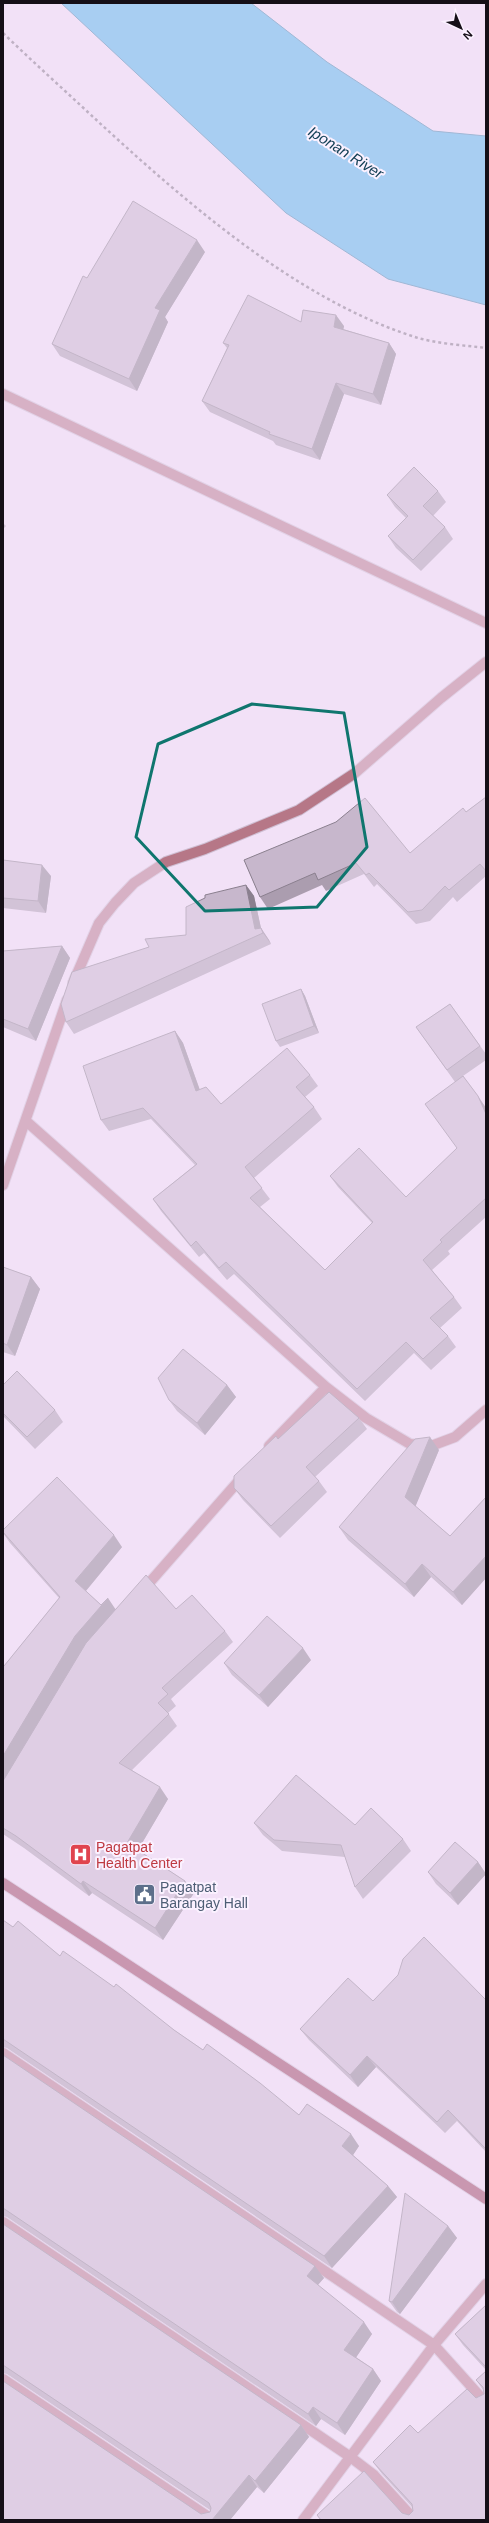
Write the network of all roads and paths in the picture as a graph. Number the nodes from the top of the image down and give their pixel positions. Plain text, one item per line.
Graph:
1 (3, 33) edge
2 (486, 348) edge
3 (3, 394) edge
4 (486, 623) edge
5 (486, 662) edge
6 (26, 1121) junction
7 (3, 1185) edge
8 (326, 1387) junction
9 (486, 1410) edge
10 (259, 1456) edge
11 (249, 1468) edge
12 (134, 1600) edge
13 (3, 1883) edge
14 (3, 2053) edge
15 (486, 2199) edge
16 (3, 2222) edge
17 (486, 2284) edge
18 (434, 2345) junction
19 (3, 2379) edge
20 (486, 2403) edge
21 (350, 2456) junction
22 (213, 2520) edge
23 (303, 2520) edge
24 (415, 2520) edge

1 - 2 path
3 - 4 street
5 - 6 street
6 - 7 street
6 - 8 street
8 - 9 street
8 - 10 street
11 - 12 street
13 - 15 street
14 - 18 street
16 - 21 street
17 - 18 street
18 - 20 street
18 - 21 street
19 - 22 street
21 - 23 street
21 - 24 street

